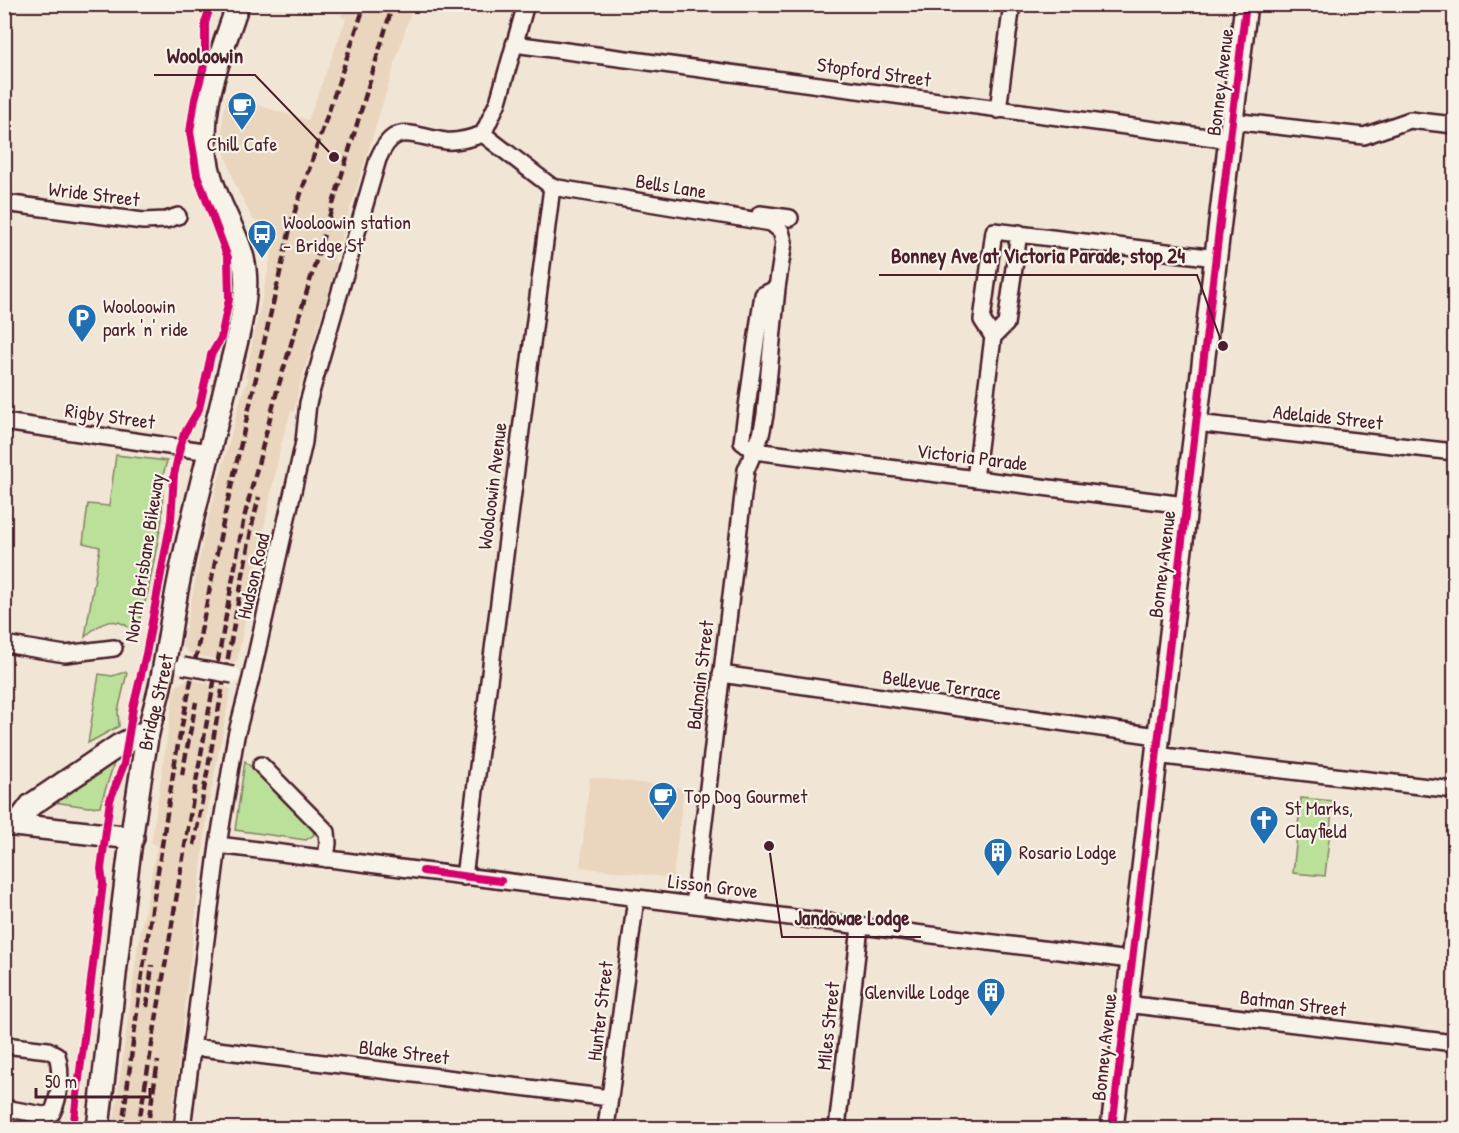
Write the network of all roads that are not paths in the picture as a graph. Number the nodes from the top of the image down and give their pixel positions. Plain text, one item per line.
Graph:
1 (526, 4) edge
2 (1012, 4) edge
3 (1246, 4) edge
4 (236, 5) edge
5 (514, 44) junction
6 (998, 110) junction
7 (1455, 125) edge
8 (1231, 130) junction
9 (483, 134) junction
10 (552, 187) junction
11 (4, 203) edge
12 (178, 216) dead end
13 (785, 225) joint
14 (1019, 233) junction
15 (1216, 258) junction
16 (993, 337) junction
17 (4, 422) edge
18 (1196, 423) junction
19 (754, 451) junction
20 (210, 452) junction
21 (1455, 452) edge
22 (975, 478) junction
23 (1185, 505) junction
24 (4, 644) edge
25 (114, 648) dead end
26 (174, 664) junction
27 (721, 674) junction
28 (251, 678) junction
29 (148, 731) junction
30 (1156, 746) junction
31 (261, 765) dead end
32 (1455, 790) edge
33 (10, 825) edge
34 (133, 838) junction
35 (218, 845) junction
36 (326, 859) junction
37 (464, 877) junction
38 (636, 898) junction
39 (694, 905) junction
40 (860, 927) junction
41 (1130, 960) junction
42 (1126, 1004) junction
43 (1455, 1043) edge
44 (4, 1045) edge
45 (193, 1047) junction
46 (610, 1098) junction
47 (4, 1108) edge
48 (98, 1128) edge
49 (182, 1128) edge
50 (606, 1128) edge
51 (837, 1128) edge
52 (1112, 1128) edge

1 - 5 street
2 - 6 street
3 - 8 street, Bonney Avenue
4 - 20 street, Bridge Street
5 - 6 street, Stopford Street
5 - 9 street
6 - 8 street, Stopford Street
7 - 8 street, Stopford Street
8 - 15 street, Bonney Avenue
9 - 10 street
9 - 28 street, Hudson Road
10 - 13 street, Bells Lane
10 - 37 street, Wooloowin Avenue
11 - 12 street, Wride Street
13 - 19 street, Balmain Street
14 - 15 street
14 - 16 street
14 - 16 street
15 - 18 street, Bonney Avenue
16 - 22 street
17 - 20 street, Rigby Street
18 - 21 street, Adelaide Street
18 - 23 street, Bonney Avenue
19 - 22 street, Victoria Parade
19 - 27 street, Balmain Street
20 - 26 street, Bridge Street
22 - 23 street, Victoria Parade
23 - 30 street, Bonney Avenue
24 - 25 street
26 - 28 street, bridge
26 - 29 street, Bridge Street
27 - 30 street, Bellevue Terrace
27 - 39 street, Balmain Street
28 - 35 street, Hudson Road
29 - 33 street
29 - 34 street, Bridge Street
30 - 32 street, Bellevue Terrace
30 - 41 street, Bonney Avenue
31 - 36 street
33 - 34 street
34 - 48 street, Bridge Street
35 - 36 street, Lisson Grove
35 - 45 street, Hudson Road
36 - 37 street, Lisson Grove
37 - 38 street, Lisson Grove
38 - 39 street, Lisson Grove
38 - 46 street, Hunter Street
39 - 40 street, Lisson Grove
40 - 41 street, Lisson Grove
40 - 51 street, Miles Street
41 - 42 street, Bonney Avenue
42 - 43 street, Batman Street
42 - 52 street, Bonney Avenue
44 - 47 street
45 - 46 street, Blake Street
45 - 49 street, Hudson Road
46 - 50 street, Hunter Street

